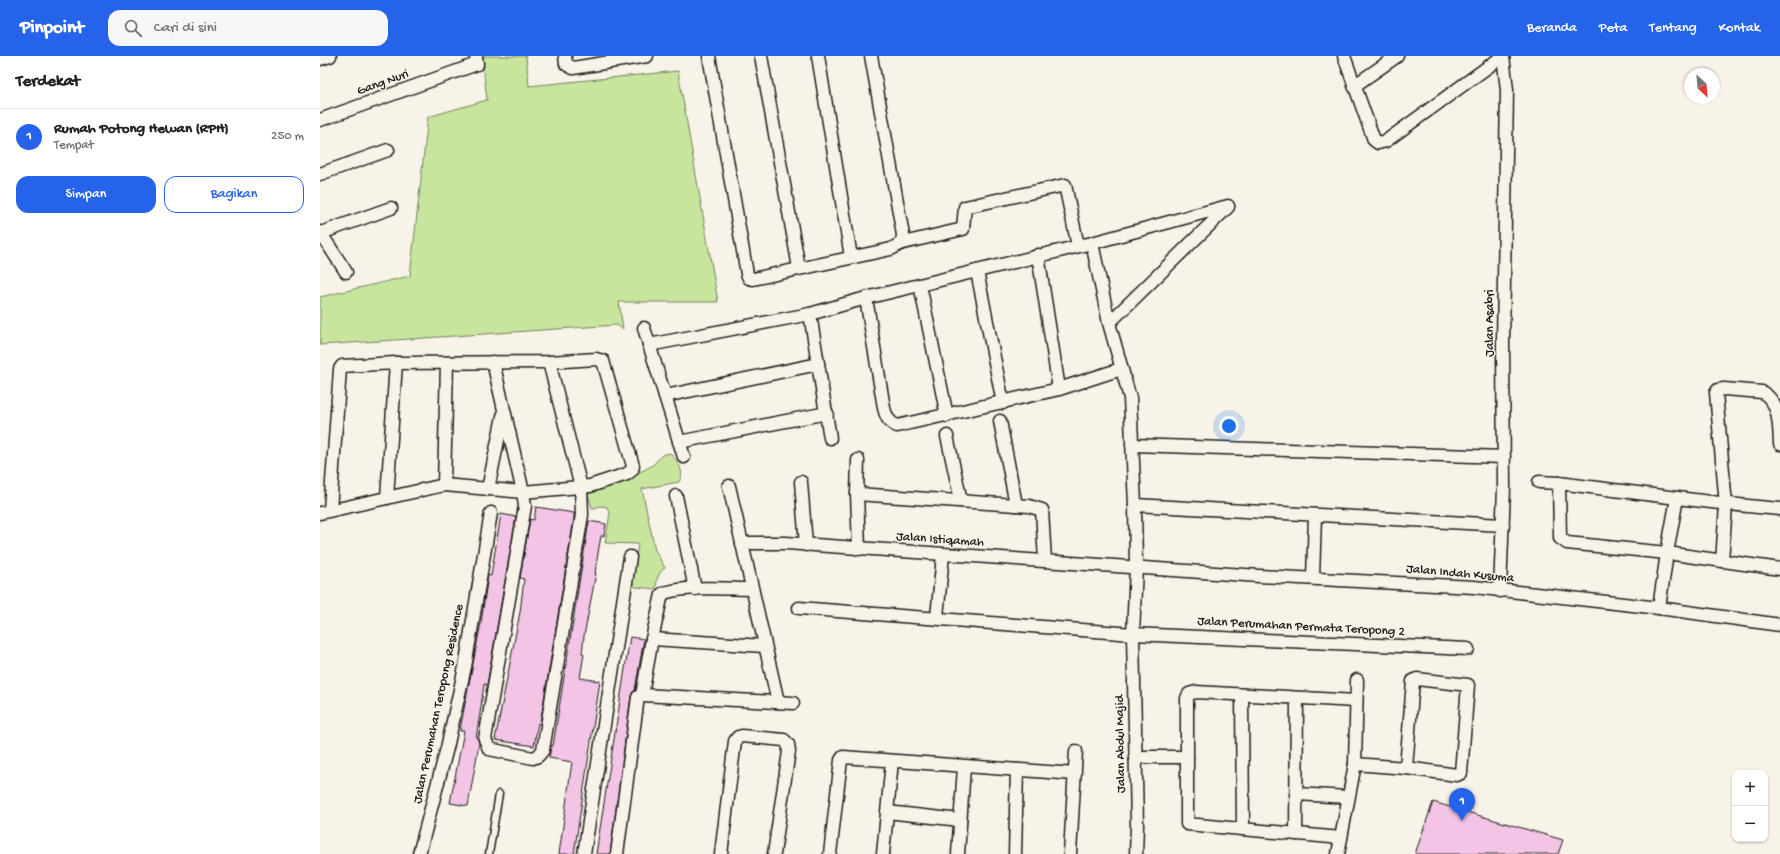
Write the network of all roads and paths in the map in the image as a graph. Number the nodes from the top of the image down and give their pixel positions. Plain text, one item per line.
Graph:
1 (330, 56) edge
2 (565, 56) edge
3 (647, 56) edge
4 (709, 56) edge
5 (761, 56) edge
6 (818, 56) edge
7 (871, 56) edge
8 (1344, 56) edge
9 (1397, 56) edge
10 (1503, 56) edge
11 (620, 58) edge
12 (320, 59) edge
13 (477, 60) edge
14 (1354, 86) junction
15 (320, 120) edge
16 (388, 150) dead end
17 (320, 174) edge
18 (391, 208) dead end
19 (320, 232) edge
20 (1092, 243) junction
21 (899, 244) junction
22 (1078, 246) junction
23 (852, 256) junction
24 (1038, 256) junction
25 (800, 268) junction
26 (978, 271) junction
27 (346, 272) dead end
28 (920, 285) junction
29 (866, 298) junction
30 (810, 314) junction
31 (1109, 323) junction
32 (644, 328) dead end
33 (649, 345) junction
34 (493, 362) junction
35 (549, 362) junction
36 (396, 363) junction
37 (447, 363) junction
38 (818, 364) junction
39 (1121, 369) junction
40 (1059, 390) junction
41 (665, 396) junction
42 (1003, 402) junction
43 (504, 413) junction
44 (827, 413) junction
45 (947, 416) junction
46 (1000, 422) dead end
47 (947, 436) dead end
48 (830, 438) dead end
49 (679, 442) junction
50 (1132, 444) junction
51 (1780, 444) edge
52 (684, 457) dead end
53 (1504, 457) junction
54 (858, 460) dead end
55 (801, 482) dead end
56 (1539, 482) dead end
57 (1559, 483) junction
58 (444, 485) junction
59 (729, 486) dead end
60 (581, 487) junction
61 (488, 489) junction
62 (524, 492) junction
63 (857, 494) junction
64 (676, 496) dead end
65 (387, 498) junction
66 (1677, 498) junction
67 (960, 501) junction
68 (1016, 505) junction
69 (1135, 505) junction
70 (1726, 505) junction
71 (1780, 509) edge
72 (325, 511) edge
73 (491, 513) dead end
74 (1315, 515) junction
75 (1503, 526) junction
76 (742, 543) junction
77 (806, 545) junction
78 (859, 549) junction
79 (1667, 553) junction
80 (943, 554) junction
81 (630, 557) dead end
82 (1045, 561) junction
83 (1722, 561) junction
84 (1136, 567) junction
85 (1780, 569) edge
86 (1313, 578) junction
87 (695, 589) junction
88 (752, 589) junction
89 (1500, 591) junction
90 (799, 608) dead end
91 (1659, 608) junction
92 (937, 617) junction
93 (1780, 625) edge
94 (1133, 634) junction
95 (652, 640) junction
96 (764, 646) junction
97 (1468, 649) dead end
98 (1357, 680) dead end
99 (642, 695) junction
100 (1242, 695) junction
101 (1297, 698) junction
102 (1356, 701) junction
103 (778, 702) junction
104 (793, 703) dead end
105 (1076, 751) dead end
106 (1135, 757) junction
107 (1187, 757) junction
108 (892, 761) junction
109 (1355, 764) junction
110 (964, 767) junction
111 (1406, 768) junction
112 (1017, 770) junction
113 (1075, 774) junction
114 (499, 794) dead end
115 (1296, 794) junction
116 (1348, 797) junction
117 (887, 812) junction
118 (960, 820) junction
119 (1243, 829) junction
120 (1296, 834) junction
121 (1341, 838) junction
122 (419, 854) edge
123 (489, 854) edge
124 (584, 854) edge
125 (617, 854) edge
126 (721, 854) edge
127 (774, 854) edge
128 (830, 854) edge
129 (883, 854) edge
130 (958, 854) edge
131 (1015, 854) edge
132 (1070, 854) edge
133 (1136, 854) edge
134 (1338, 854) edge

1 - 12 street
2 - 11 street
3 - 11 street
4 - 25 street
5 - 25 street
6 - 23 street
7 - 21 street
8 - 14 street
9 - 14 street
10 - 14 street
10 - 53 street, Jalan Asabri
13 - 15 street, Gang Nuri
16 - 17 street
18 - 19 street
19 - 27 street
20 - 22 street
20 - 31 street, Jalan Abdul Majid
20 - 31 street
21 - 22 street
21 - 23 street
22 - 24 street
23 - 25 street
24 - 26 street
24 - 40 street
26 - 28 street
26 - 42 street
28 - 29 street
28 - 45 street
29 - 30 street
29 - 45 street
30 - 33 street
30 - 38 street
31 - 39 street, Jalan Abdul Majid
32 - 33 street
33 - 41 street
34 - 35 street
34 - 37 street
34 - 43 street
35 - 60 street
35 - 60 street
36 - 37 street
36 - 65 street
36 - 72 street
37 - 58 street
38 - 41 street
38 - 44 street
39 - 40 street
39 - 50 street, Jalan Abdul Majid
40 - 42 street
41 - 49 street
42 - 45 street
43 - 61 street
43 - 62 street
44 - 48 street
44 - 49 street
46 - 68 street
47 - 67 street
49 - 52 street
50 - 53 street
50 - 69 street, Jalan Abdul Majid
51 - 70 street
53 - 75 street, Jalan Asabri
54 - 63 street
55 - 77 street
56 - 57 street
57 - 66 street
57 - 79 street
58 - 61 street
58 - 65 street
59 - 76 street
60 - 62 street
60 - 62 street
61 - 62 street
63 - 67 street
63 - 78 street
64 - 87 street
65 - 72 street
66 - 70 street
66 - 79 street
67 - 68 street
68 - 82 street
69 - 74 street
69 - 84 street, Jalan Abdul Majid
70 - 71 street
70 - 83 street
73 - 122 street, Jalan Perumahan Teropong Residence
74 - 75 street
74 - 86 street
75 - 89 street, Jalan Asabri
76 - 77 street, Jalan Istiqamah
76 - 88 street
77 - 78 street, Jalan Istiqamah
78 - 80 street, Jalan Istiqamah
79 - 83 street
79 - 91 street
80 - 82 street, Jalan Istiqamah
80 - 92 street
81 - 124 street
82 - 84 street, Jalan Istiqamah
83 - 85 street
84 - 86 street, Jalan Indah Kusuma
84 - 94 street, Jalan Abdul Majid
86 - 89 street, Jalan Indah Kusuma
87 - 88 street
87 - 95 street
88 - 96 street
89 - 91 street, Jalan Indah Kusuma
90 - 92 street, Jalan Perumahan Permata Teropong 2
91 - 93 street, Jalan Indah Kusuma
92 - 94 street, Jalan Perumahan Permata Teropong 2
94 - 97 street, Jalan Perumahan Permata Teropong 2
94 - 106 street, Jalan Abdul Majid
95 - 96 street
95 - 99 street
96 - 103 street
98 - 102 street
99 - 103 street
99 - 125 street
100 - 101 street
100 - 107 street
100 - 119 street
101 - 102 street
101 - 115 street
102 - 109 street
103 - 104 street
105 - 113 street
106 - 107 street
106 - 133 street, Jalan Abdul Majid
107 - 119 street
108 - 110 street
108 - 117 street
108 - 128 street
109 - 111 street
109 - 116 street
110 - 112 street
110 - 118 street
111 - 111 street
112 - 113 street
112 - 131 street
113 - 132 street
114 - 123 lane
115 - 116 street
115 - 120 street
116 - 121 street
117 - 118 street
117 - 129 street
118 - 130 street
119 - 120 street
120 - 121 street
121 - 134 street
126 - 127 street

